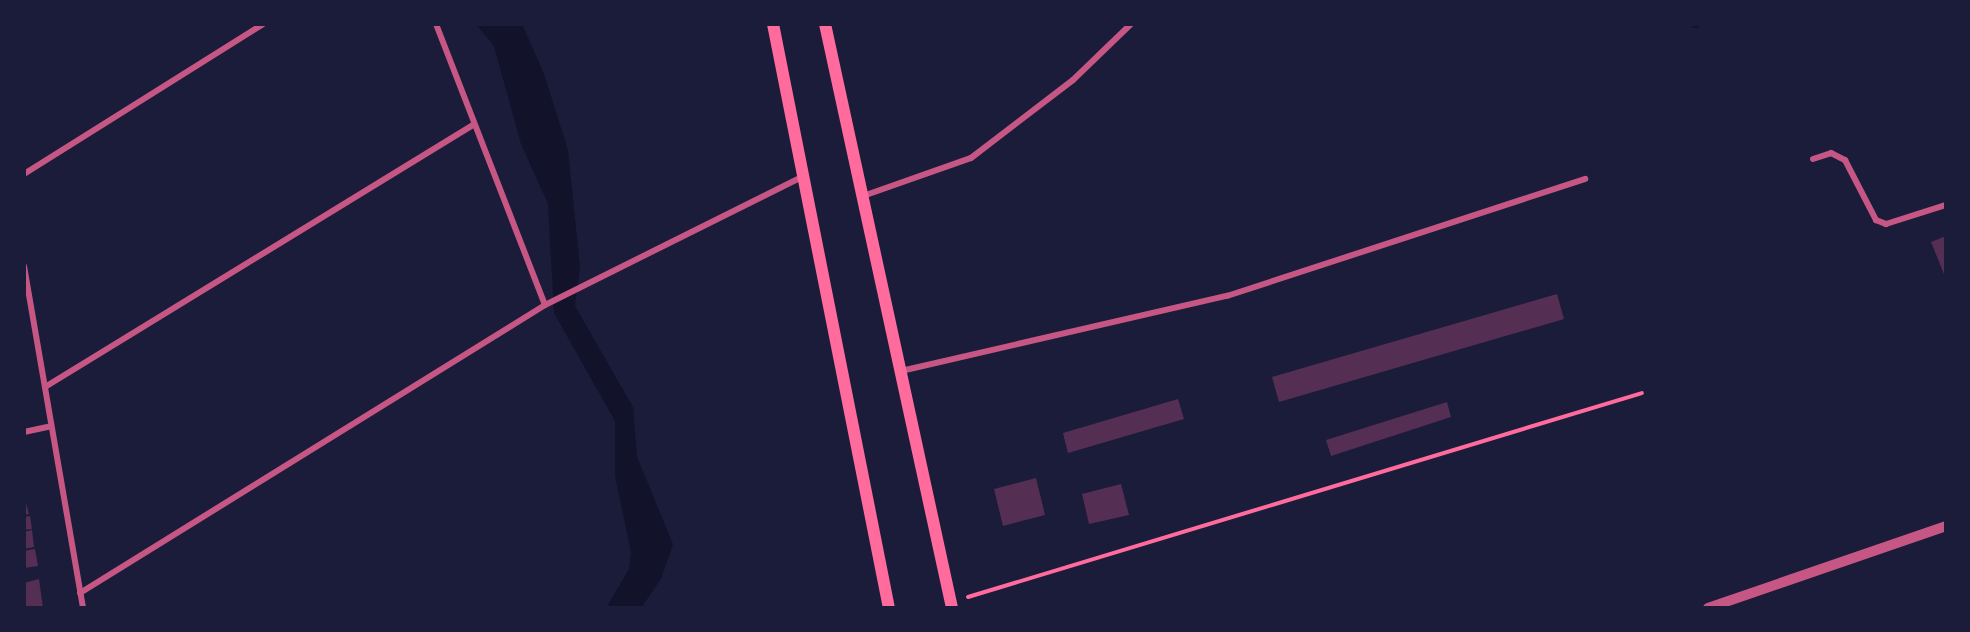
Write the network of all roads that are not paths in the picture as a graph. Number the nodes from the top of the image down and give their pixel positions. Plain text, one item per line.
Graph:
1 (263, 24) edge
2 (436, 24) edge
3 (773, 24) edge
4 (825, 24) edge
5 (1131, 24) edge
6 (473, 125) junction
7 (1813, 159) dead end
8 (24, 174) edge
9 (802, 177) junction
10 (1585, 179) dead end
11 (863, 196) junction
12 (1946, 205) edge
13 (24, 266) edge
14 (546, 304) junction
15 (901, 371) junction
16 (45, 387) junction
17 (48, 427) junction
18 (24, 432) edge
19 (1946, 526) edge
20 (80, 593) junction
21 (951, 605) edge
22 (83, 608) edge
23 (889, 608) edge
24 (1708, 608) edge

1 - 8 street
2 - 6 street
3 - 9 main road
4 - 11 main road
5 - 11 street
6 - 14 street
6 - 16 street
7 - 12 street
9 - 14 street
9 - 23 main road
10 - 15 street
11 - 15 main road
13 - 16 street
14 - 20 street
15 - 21 main road
16 - 17 street
17 - 18 street
17 - 20 street
19 - 24 street
20 - 22 street

